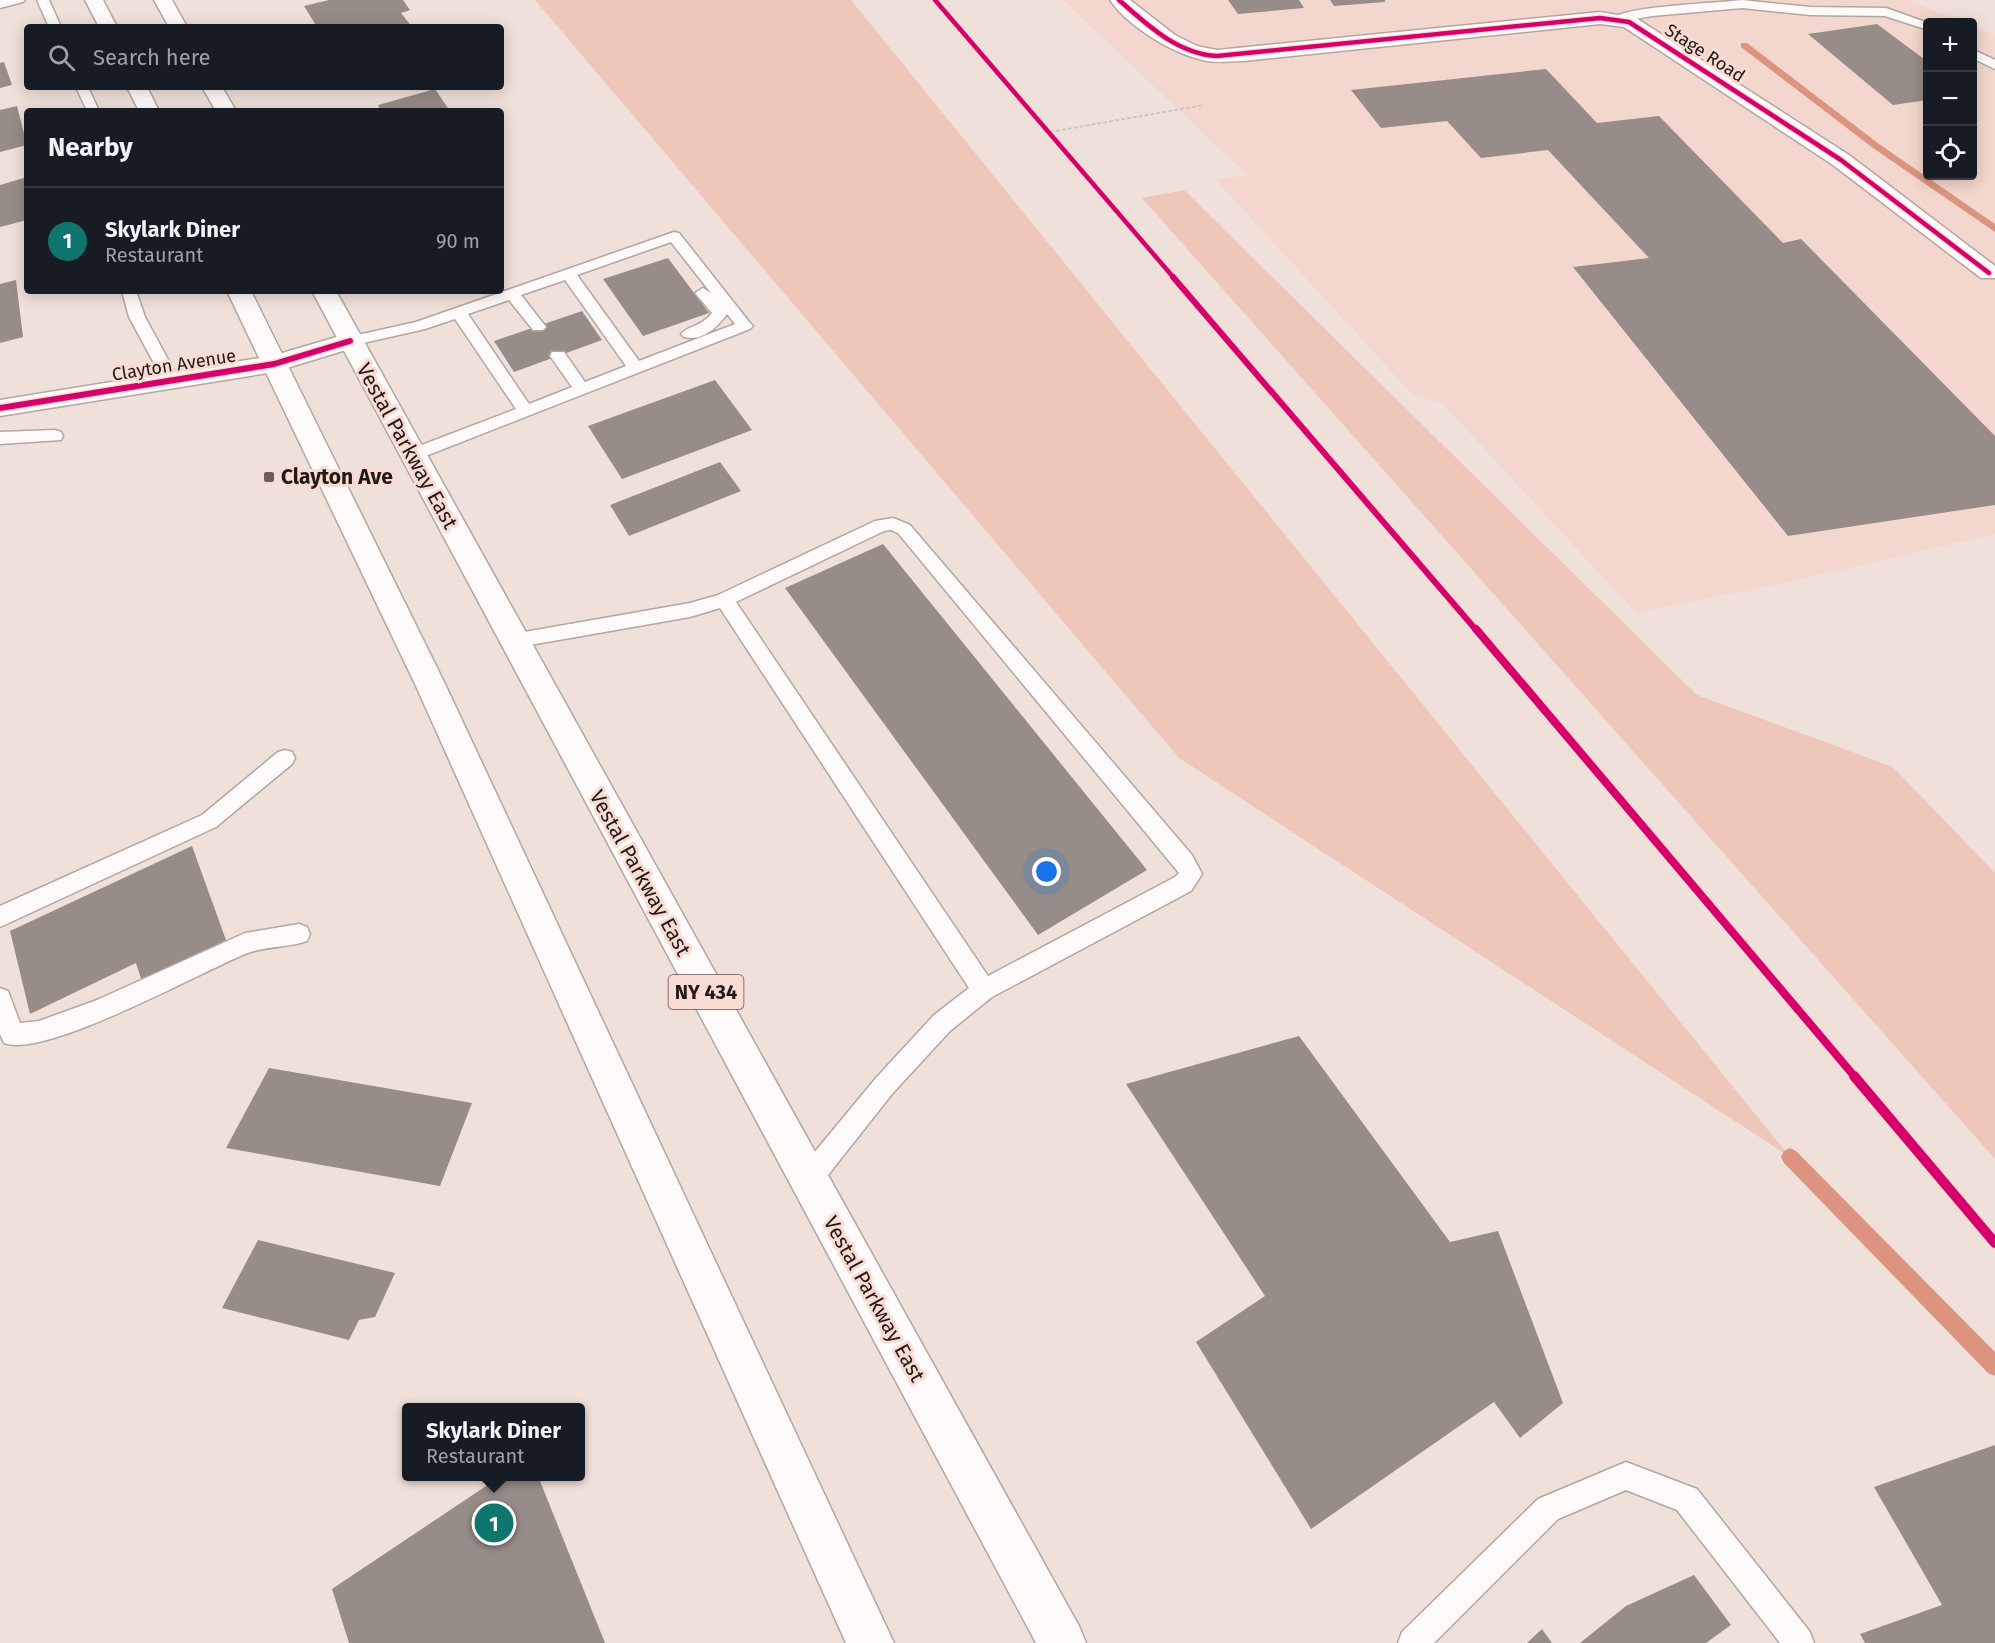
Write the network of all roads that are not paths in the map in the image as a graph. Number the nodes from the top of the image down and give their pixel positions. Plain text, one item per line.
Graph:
1 (18, 0) edge
2 (43, 0) edge
3 (94, 0) edge
4 (163, 0) edge
5 (1119, 0) edge
6 (0, 4) edge
7 (1618, 18) junction
8 (54, 24) edge
9 (106, 24) edge
10 (176, 24) edge
11 (1923, 25) edge
12 (1977, 55) edge
13 (1995, 65) edge
14 (83, 90) edge
15 (138, 90) edge
16 (214, 90) edge
17 (92, 108) edge
18 (148, 108) edge
19 (224, 108) edge
20 (631, 250) junction
21 (568, 273) junction
22 (1989, 273) dead end
23 (512, 292) junction
24 (130, 294) edge
25 (240, 294) edge
26 (326, 294) edge
27 (459, 313) junction
28 (538, 327) dead end
29 (350, 341) junction
30 (558, 356) dead end
31 (631, 362) junction
32 (274, 364) junction
33 (171, 380) junction
34 (582, 388) junction
35 (0, 408) edge
36 (525, 410) junction
37 (55, 436) dead end
38 (0, 438) edge
39 (412, 455) junction
40 (724, 600) junction
41 (513, 641) junction
42 (285, 758) dead end
43 (0, 917) edge
44 (299, 934) dead end
45 (984, 990) junction
46 (0, 999) edge
47 (808, 1180) junction
48 (870, 1643) edge
49 (1062, 1643) edge
50 (1413, 1643) edge
51 (1799, 1643) edge

1 - 6 lane
2 - 8 lane
3 - 9 main road
4 - 10 main road
5 - 7 main road
7 - 11 lane
7 - 22 main road, Stage Road
12 - 13 lane
14 - 17 lane
15 - 18 main road
16 - 19 main road
20 - 21 lane
20 - 31 lane
20 - 31 lane
21 - 23 lane
21 - 31 lane
23 - 27 lane
23 - 28 lane
24 - 33 lane
25 - 32 main road
26 - 29 main road, Vestal Parkway East / NY 434
27 - 29 lane
27 - 36 lane
29 - 32 main road, Clayton Avenue
29 - 39 main road, Vestal Parkway East / NY 434
30 - 34 lane
31 - 34 lane
32 - 33 main road, Clayton Avenue
32 - 48 main road
33 - 35 main road, Clayton Avenue
34 - 36 lane
36 - 39 lane
37 - 38 lane
39 - 41 main road, Vestal Parkway East / NY 434
40 - 41 lane
40 - 45 lane
40 - 45 lane
41 - 47 main road, Vestal Parkway East / NY 434
42 - 43 lane
44 - 46 lane
45 - 47 lane
47 - 49 main road, Vestal Parkway East / NY 434
50 - 51 lane

